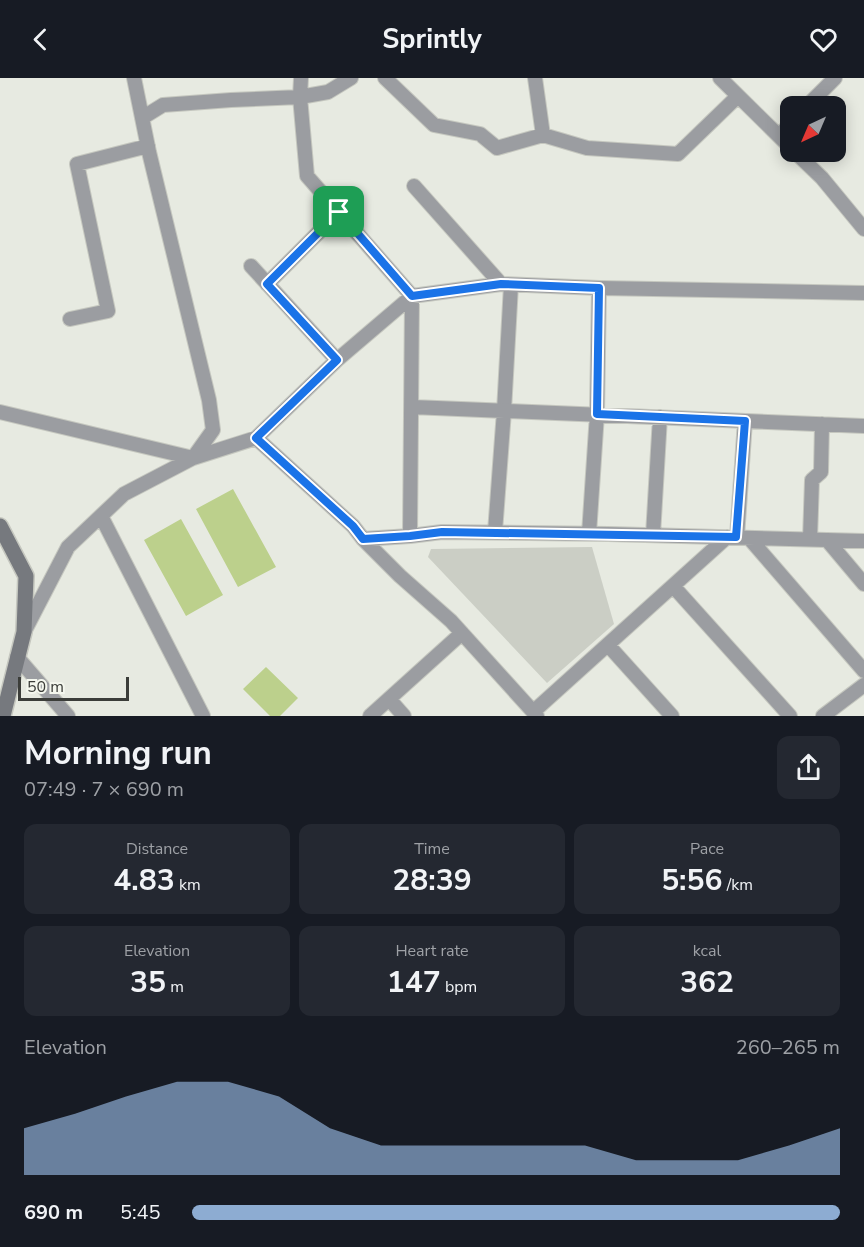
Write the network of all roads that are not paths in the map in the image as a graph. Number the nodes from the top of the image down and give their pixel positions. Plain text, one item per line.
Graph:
1 (134, 78) edge
2 (301, 78) edge
3 (351, 78) edge
4 (385, 78) edge
5 (535, 78) edge
6 (720, 78) edge
7 (835, 78) edge
8 (738, 96) junction
9 (817, 96) edge
10 (300, 98) junction
11 (142, 118) junction
12 (543, 135) junction
13 (779, 136) edge
14 (148, 146) junction
15 (805, 162) edge
16 (414, 186) dead end
17 (339, 212) junction
18 (864, 229) edge
19 (251, 267) dead end
20 (267, 284) junction
21 (506, 284) junction
22 (599, 288) junction
23 (864, 293) edge
24 (412, 296) junction
25 (70, 319) dead end
26 (337, 360) junction
27 (412, 407) junction
28 (504, 411) junction
29 (0, 412) edge
30 (597, 414) junction
31 (660, 417) junction
32 (745, 421) junction
33 (822, 424) junction
34 (864, 426) edge
35 (256, 438) junction
36 (194, 458) junction
37 (101, 516) junction
38 (0, 526) edge
39 (495, 532) junction
40 (589, 534) junction
41 (653, 535) junction
42 (410, 536) junction
43 (737, 538) junction
44 (363, 539) junction
45 (810, 540) junction
46 (827, 540) junction
47 (864, 541) edge
48 (864, 584) edge
49 (673, 586) junction
50 (24, 632) junction
51 (462, 633) junction
52 (608, 645) junction
53 (17, 657) junction
54 (864, 671) edge
55 (864, 685) edge
56 (389, 699) junction
57 (535, 714) edge
58 (3, 716) edge
59 (68, 716) edge
60 (203, 716) edge
61 (370, 716) edge
62 (404, 716) edge
63 (672, 716) edge
64 (790, 716) edge
65 (823, 716) edge

1 - 11 street
2 - 10 street
3 - 10 street
4 - 12 street
5 - 12 street
6 - 8 street
7 - 9 street
8 - 12 street
8 - 13 street
10 - 11 street
10 - 17 street
11 - 14 street
14 - 25 street
14 - 36 street
15 - 18 street
16 - 21 street
17 - 20 street
17 - 24 street
19 - 20 street
20 - 26 street
21 - 22 street
21 - 24 street
21 - 28 street
22 - 23 street
22 - 30 street
24 - 26 street
24 - 27 street
26 - 35 street
27 - 28 street
27 - 42 street
28 - 30 street
28 - 39 street
29 - 36 street
30 - 31 street
30 - 40 street
31 - 32 street
31 - 41 street
32 - 33 street
32 - 43 street
33 - 34 street
33 - 45 street
35 - 36 street
35 - 44 street
36 - 37 street
37 - 50 street
37 - 60 street
38 - 50 main road
39 - 40 street
39 - 42 street
40 - 41 street
41 - 43 street
42 - 44 street
43 - 45 street
43 - 49 street
43 - 54 street
44 - 51 street
45 - 46 street
46 - 47 street
46 - 48 street
49 - 52 street
49 - 64 street
50 - 53 main road
51 - 56 street
51 - 57 street
52 - 57 street
52 - 63 street
53 - 58 main road
53 - 59 street
55 - 65 street
56 - 61 street
56 - 62 street

